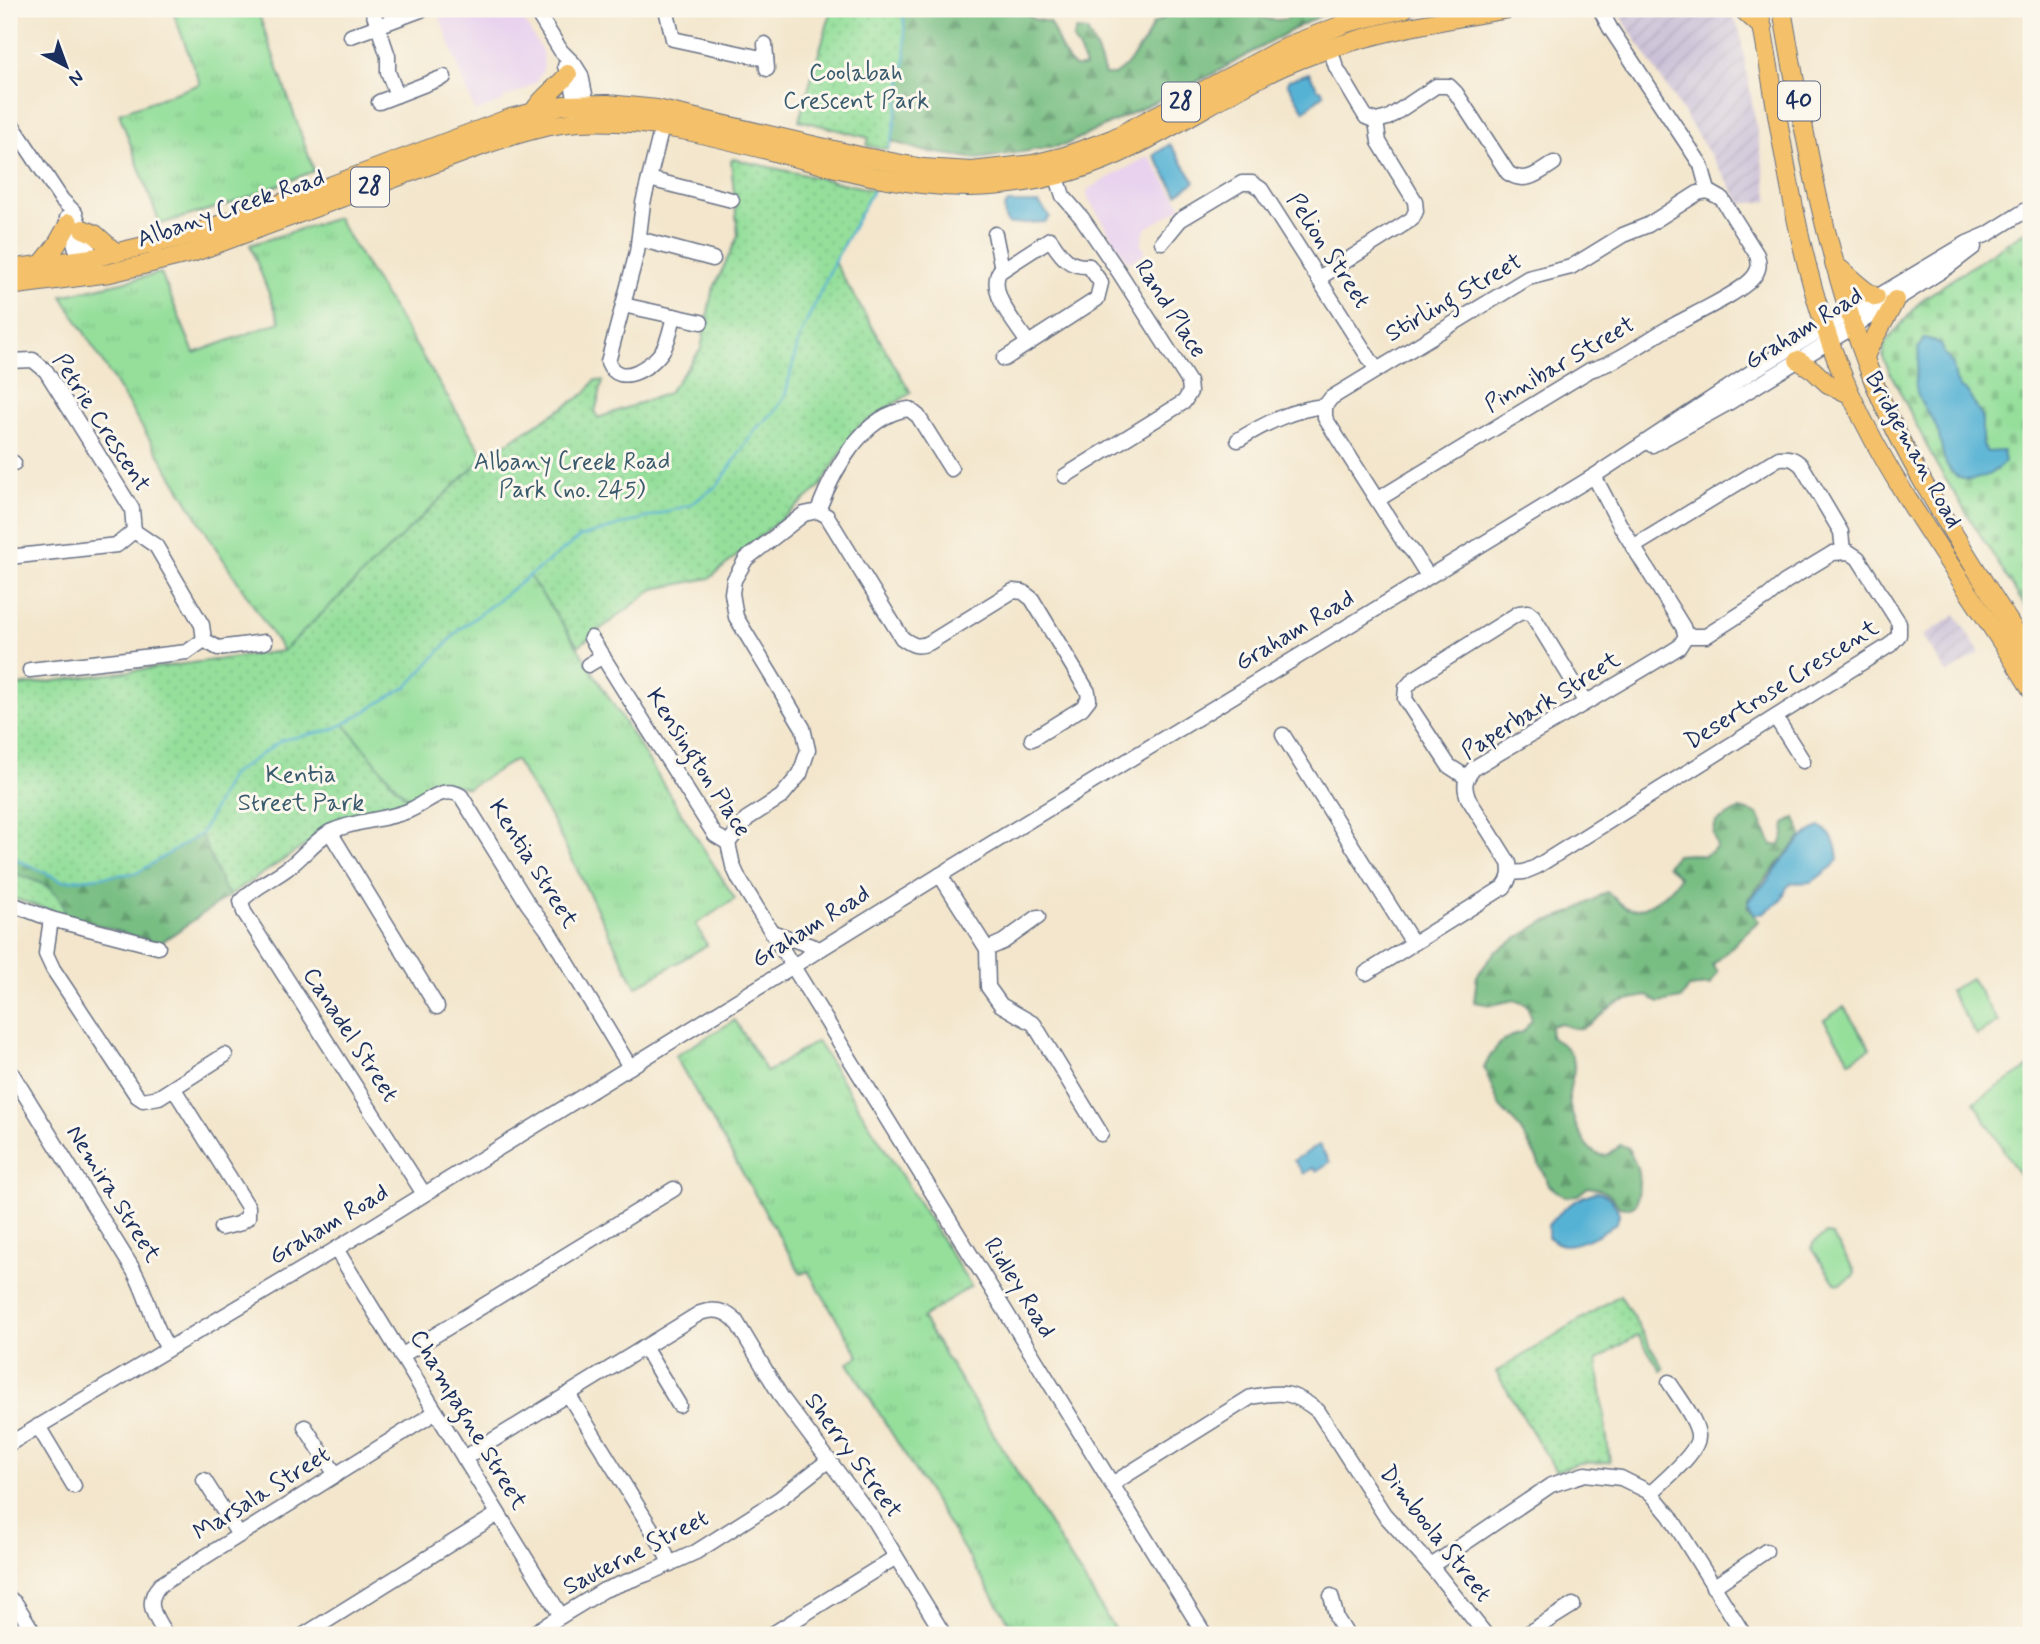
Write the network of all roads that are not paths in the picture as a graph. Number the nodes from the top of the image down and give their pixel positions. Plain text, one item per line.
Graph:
1 (372, 9) edge
2 (535, 9) edge
3 (666, 9) edge
4 (1404, 9) edge
5 (1509, 9) edge
6 (1600, 9) edge
7 (1742, 9) edge
8 (1759, 9) edge
9 (1782, 9) edge
10 (421, 10) edge
11 (1363, 13) edge
12 (377, 26) junction
13 (1763, 28) junction
14 (351, 36) dead end
15 (765, 44) dead end
16 (1330, 48) junction
17 (561, 51) junction
18 (568, 74) junction
19 (444, 77) dead end
20 (397, 95) junction
21 (379, 102) dead end
22 (534, 111) junction
23 (583, 113) junction
24 (9, 120) edge
25 (1376, 121) junction
26 (662, 127) junction
27 (1554, 163) dead end
28 (1054, 168) junction
29 (649, 179) junction
30 (1708, 191) junction
31 (732, 200) dead end
32 (2031, 207) edge
33 (76, 226) junction
34 (995, 234) dead end
35 (1988, 234) junction
36 (639, 239) junction
37 (1162, 242) dead end
38 (1104, 250) junction
39 (116, 253) junction
40 (713, 260) dead end
41 (1834, 264) junction
42 (41, 265) junction
43 (1089, 266) junction
44 (88, 267) junction
45 (9, 269) edge
46 (1003, 269) junction
47 (1319, 278) junction
48 (9, 286) edge
49 (1876, 297) junction
50 (1895, 300) junction
51 (623, 305) junction
52 (674, 316) junction
53 (1851, 321) junction
54 (701, 322) dead end
55 (1827, 334) junction
56 (1028, 343) junction
57 (1865, 357) junction
58 (1004, 359) dead end
59 (1798, 360) junction
60 (9, 361) edge
61 (1376, 369) junction
62 (1851, 395) junction
63 (1325, 407) junction
64 (1238, 440) dead end
65 (1637, 449) junction
66 (951, 469) dead end
67 (1065, 476) dead end
68 (1594, 476) junction
69 (1377, 500) junction
70 (1938, 507) junction
71 (818, 511) junction
72 (1921, 519) junction
73 (134, 531) junction
74 (1633, 547) junction
75 (1843, 551) junction
76 (9, 557) edge
77 (1428, 576) junction
78 (1686, 636) junction
79 (591, 638) dead end
80 (204, 640) junction
81 (265, 642) dead end
82 (603, 656) junction
83 (2031, 657) edge
84 (588, 665) dead end
85 (30, 670) dead end
86 (2031, 689) edge
87 (1585, 701) junction
88 (1776, 718) junction
89 (1283, 735) dead end
90 (1032, 739) dead end
91 (1803, 761) dead end
92 (1466, 777) junction
93 (330, 832) junction
94 (729, 842) junction
95 (1511, 873) junction
96 (940, 874) junction
97 (241, 901) joint
98 (9, 903) edge
99 (1038, 917) dead end
100 (51, 919) junction
101 (772, 932) junction
102 (1413, 943) junction
103 (158, 947) dead end
104 (987, 948) junction
105 (820, 949) junction
106 (793, 965) junction
107 (1366, 973) dead end
108 (437, 1007) dead end
109 (226, 1055) dead end
110 (630, 1067) junction
111 (9, 1069) edge
112 (174, 1088) junction
113 (1101, 1134) dead end
114 (674, 1189) dead end
115 (424, 1194) junction
116 (221, 1228) dead end
117 (336, 1248) junction
118 (645, 1347) junction
119 (168, 1348) junction
120 (401, 1356) junction
121 (1670, 1382) dead end
122 (568, 1394) junction
123 (679, 1405) dead end
124 (436, 1412) junction
125 (38, 1426) junction
126 (305, 1427) dead end
127 (9, 1444) edge
128 (464, 1458) junction
129 (829, 1460) junction
130 (336, 1475) junction
131 (204, 1480) dead end
132 (1112, 1484) junction
133 (74, 1486) dead end
134 (1651, 1493) junction
135 (498, 1514) junction
136 (239, 1535) junction
137 (1766, 1551) dead end
138 (896, 1557) junction
139 (670, 1564) junction
140 (1431, 1566) junction
141 (1713, 1587) junction
142 (1331, 1596) dead end
143 (9, 1598) edge
144 (1573, 1605) dead end
145 (561, 1616) junction
146 (35, 1635) edge
147 (166, 1635) edge
148 (304, 1635) edge
149 (530, 1635) edge
150 (771, 1635) edge
151 (944, 1635) edge
152 (1205, 1635) edge
153 (1347, 1635) edge
154 (1486, 1635) edge
155 (1525, 1635) edge
156 (1744, 1635) edge

1 - 12 street
2 - 17 street
3 - 15 street
4 - 11 main road, Albany Creek Road / 28
5 - 16 main road, Albany Creek Road / 28
6 - 30 street
7 - 13 main road
8 - 13 main road, Bridgeman Road / 40
9 - 41 main road, Bridgeman Road / 40
10 - 12 street
11 - 28 main road, Albany Creek Road / 28
12 - 14 street
12 - 20 street
13 - 55 main road, Bridgeman Road / 40
16 - 25 street
16 - 28 main road, Albany Creek Road / 28
17 - 18 street
17 - 23 street
18 - 22 main road
18 - 23 street
19 - 20 street
20 - 21 street
22 - 23 main road, Albany Creek Road / 28
22 - 39 main road, Albany Creek Road / 28
23 - 26 main road, Albany Creek Road / 28
23 - 28 main road, Albany Creek Road / 28
23 - 44 main road, Albany Creek Road / 28
24 - 33 street
25 - 27 street
25 - 47 street
26 - 28 main road, Albany Creek Road / 28
26 - 29 street
28 - 38 street, Rand Place
29 - 31 street
29 - 36 street
30 - 61 street, Stirling Street
30 - 69 street, Pinnibar Street
32 - 35 street, Graham Road
33 - 39 main road
33 - 42 main road
33 - 44 street
34 - 46 street
35 - 49 street, Graham Road
35 - 50 street, Graham Road
36 - 40 street
36 - 51 street
37 - 47 street, Pelion Street
38 - 43 street
38 - 67 street, Rand Place
39 - 44 main road, Albany Creek Road / 28
41 - 49 main road
41 - 53 main road, Bridgeman Road / 40
42 - 44 main road, Albany Creek Road / 28
42 - 45 main road, Albany Creek Road / 28
43 - 46 street
43 - 56 street
44 - 48 main road, Albany Creek Road / 28
46 - 56 street
47 - 61 street, Pelion Street
49 - 53 street, Graham Road
50 - 53 street, Graham Road
50 - 57 main road
51 - 52 street
51 - 52 street
52 - 54 street
53 - 55 street, Graham Road
53 - 57 main road, Bridgeman Road / 40
55 - 59 street, Graham Road
55 - 62 main road, Bridgeman Road / 40
55 - 65 street, Graham Road
56 - 58 street
57 - 70 main road, Bridgeman Road / 40
59 - 62 main road
59 - 65 street, Graham Road
60 - 73 street, Petrie Crescent
61 - 63 street, Stirling Street
62 - 72 main road, Bridgeman Road / 40
63 - 64 street
63 - 69 street
65 - 68 street, Graham Road
66 - 71 street
68 - 74 street
68 - 77 street, Graham Road
69 - 77 street
70 - 72 main road
70 - 83 main road, Bridgeman Road / 40
71 - 90 street
71 - 94 street
72 - 86 main road, Bridgeman Road / 40
73 - 76 street, Petrie Crescent
73 - 80 street
74 - 75 street
74 - 78 street
75 - 78 street
75 - 88 street, Desertrose Crescent
77 - 96 street, Graham Road
78 - 87 street, Paperbark Street
79 - 82 street, Kensington Place
80 - 81 street
80 - 85 street
82 - 84 street
82 - 94 street, Kensington Place
87 - 92 street, Paperbark Street
87 - 92 street
88 - 91 street
88 - 95 street, Desertrose Crescent
89 - 102 street
92 - 95 street, Paperbark Street
93 - 97 street, Kentia Street
93 - 108 street
93 - 110 street, Kentia Street
94 - 101 street, Kensington Place
95 - 102 street
96 - 104 street
96 - 105 street, Graham Road
97 - 115 street, Canadel Street
98 - 100 street
99 - 104 street
100 - 103 street
100 - 112 street
101 - 105 street
101 - 106 street, Kensington Place
102 - 107 street
104 - 113 street
105 - 106 street, Graham Road
106 - 110 street, Graham Road
106 - 132 street, Ridley Road
109 - 112 street
110 - 115 street, Graham Road
111 - 119 street, Nemira Street
112 - 116 street
114 - 120 street
115 - 117 street, Graham Road
117 - 119 street, Graham Road
117 - 120 street, Champagne Street
118 - 122 street, Sherry Street
118 - 123 street
118 - 129 street, Sherry Street
119 - 125 street, Graham Road
120 - 124 street, Champagne Street
121 - 134 street
122 - 128 street, Sherry Street
122 - 139 street
124 - 128 street, Champagne Street
124 - 130 street, Marsala Street
125 - 127 street, Graham Road
125 - 133 street
126 - 130 street
128 - 135 street, Champagne Street
129 - 138 street, Sherry Street
129 - 139 street, Sauterne Street
130 - 136 street, Marsala Street
131 - 136 street
132 - 140 street, Dimboola Street
132 - 152 street, Ridley Road
134 - 140 street
134 - 141 street
135 - 145 street, Champagne Street
135 - 148 street
136 - 147 street, Marsala Street
137 - 141 street
138 - 150 street
138 - 151 street, Sherry Street
139 - 145 street, Sauterne Street
140 - 154 street, Dimboola Street
141 - 156 street
142 - 153 street
143 - 146 street
144 - 155 street
145 - 149 street, Sauterne Street

